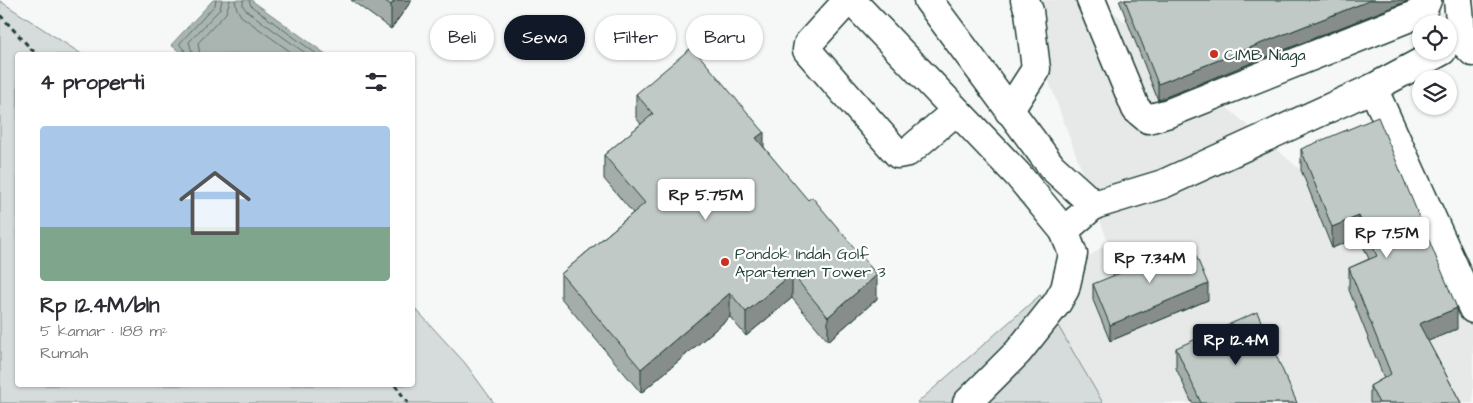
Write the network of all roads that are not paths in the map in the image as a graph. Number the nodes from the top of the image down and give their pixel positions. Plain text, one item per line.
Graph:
1 (849, 0) edge
2 (928, 0) edge
3 (1025, 0) edge
4 (1091, 0) edge
5 (1427, 0) edge
6 (1458, 0) edge
7 (1457, 24) edge
8 (1431, 60) edge
9 (1374, 88) junction
10 (956, 111) junction
11 (1009, 111) junction
12 (1094, 205) junction
13 (1064, 231) junction
14 (1473, 309) edge
15 (967, 403) edge

1 - 10 lane
1 - 10 lane
2 - 11 lane
3 - 11 lane
4 - 5 lane
6 - 7 lane
8 - 9 lane
9 - 12 lane
9 - 14 lane
10 - 13 lane
11 - 12 lane
12 - 13 lane
13 - 15 lane

